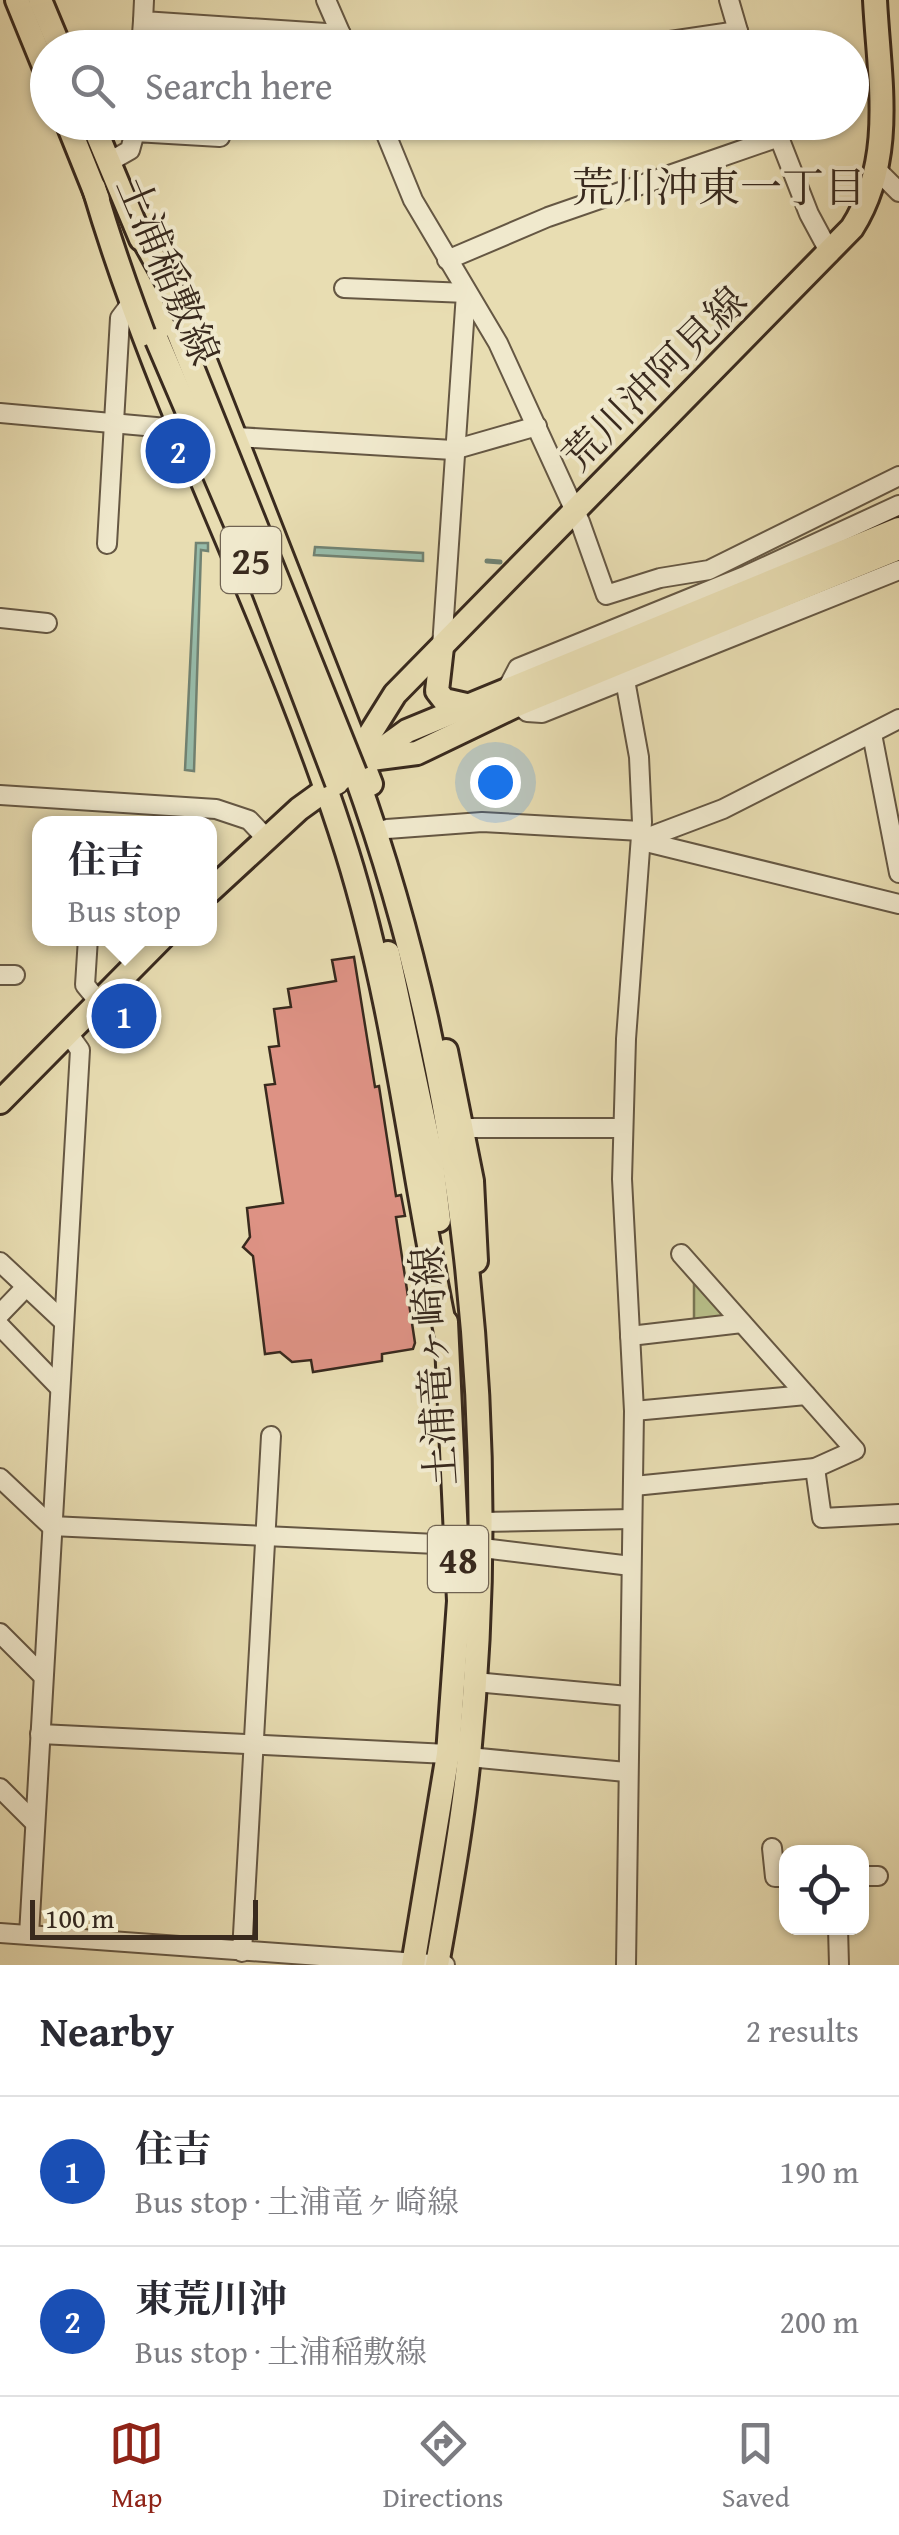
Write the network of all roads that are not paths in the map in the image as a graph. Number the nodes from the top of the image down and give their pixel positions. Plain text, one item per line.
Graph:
1 (17, 0) edge
2 (40, 0) edge
3 (144, 0) edge
4 (326, 0) edge
5 (728, 0) edge
6 (875, 0) edge
7 (143, 20) junction
8 (52, 30) edge
9 (142, 30) edge
10 (239, 30) edge
11 (339, 30) edge
12 (737, 30) edge
13 (30, 32) edge
14 (74, 140) edge
15 (100, 140) edge
16 (133, 140) edge
17 (389, 140) edge
18 (750, 140) edge
19 (780, 140) edge
20 (109, 162) junction
21 (879, 172) junction
22 (94, 188) junction
23 (899, 192) edge
24 (136, 226) junction
25 (830, 253) junction
26 (447, 260) junction
27 (344, 288) dead end
28 (466, 293) junction
29 (130, 306) junction
30 (168, 336) junction
31 (0, 413) edge
32 (113, 423) junction
33 (537, 426) junction
34 (178, 429) junction
35 (238, 437) junction
36 (453, 450) junction
37 (899, 476) edge
38 (899, 505) edge
39 (575, 512) junction
40 (899, 529) edge
41 (107, 544) dead end
42 (899, 548) edge
43 (738, 556) junction
44 (715, 567) junction
45 (899, 570) edge
46 (747, 575) junction
47 (722, 585) junction
48 (784, 586) junction
49 (606, 595) junction
50 (0, 618) edge
51 (46, 623) dead end
52 (616, 629) junction
53 (442, 647) junction
54 (625, 680) junction
55 (513, 696) junction
56 (466, 705) junction
57 (899, 719) edge
58 (872, 734) junction
59 (345, 776) junction
60 (0, 795) edge
61 (97, 802) junction
62 (96, 816) edge
63 (386, 829) junction
64 (641, 836) junction
65 (266, 838) junction
66 (899, 873) edge
67 (217, 884) edge
68 (899, 904) edge
69 (87, 946) edge
70 (154, 946) edge
71 (100, 1002) junction
72 (68, 1033) junction
73 (0, 1102) edge
74 (464, 1128) junction
75 (623, 1128) junction
76 (440, 1151) junction
77 (681, 1254) dead end
78 (0, 1262) edge
79 (26, 1287) junction
80 (0, 1314) edge
81 (64, 1322) junction
82 (742, 1323) junction
83 (0, 1326) edge
84 (472, 1326) junction
85 (446, 1333) junction
86 (630, 1336) junction
87 (60, 1388) junction
88 (806, 1396) junction
89 (634, 1411) junction
90 (272, 1436) dead end
91 (815, 1468) junction
92 (0, 1478) edge
93 (634, 1486) junction
94 (899, 1514) edge
95 (632, 1519) junction
96 (481, 1522) junction
97 (52, 1526) junction
98 (264, 1537) junction
99 (470, 1547) junction
100 (631, 1566) junction
101 (0, 1633) edge
102 (43, 1676) junction
103 (475, 1682) junction
104 (628, 1696) junction
105 (40, 1734) junction
106 (253, 1744) junction
107 (459, 1756) junction
108 (626, 1772) junction
109 (0, 1788) edge
110 (35, 1823) junction
111 (772, 1848) dead end
112 (779, 1877) edge
113 (0, 1933) edge
114 (29, 1935) junction
115 (838, 1935) edge
116 (242, 1952) junction
117 (202, 1957) edge
118 (426, 1964) edge
119 (445, 1965) edge
120 (626, 1965) edge
121 (839, 1965) edge

1 - 13 main road
2 - 8 main road
3 - 7 street
4 - 11 street
5 - 12 street
6 - 21 main road, 荒川沖阿見線
7 - 9 street
7 - 10 street
14 - 22 main road, 土浦稲敷線 / 25
15 - 20 main road, 土浦稲敷線 / 25
16 - 20 street
17 - 26 street
18 - 26 street
19 - 25 street
20 - 24 main road, 土浦稲敷線 / 25
21 - 23 street
21 - 25 main road, 荒川沖阿見線
22 - 29 main road
22 - 30 main road, 土浦稲敷線 / 25
24 - 30 main road, 土浦稲敷線 / 25
24 - 35 main road
25 - 39 main road, 荒川沖阿見線
26 - 28 street
27 - 28 street
28 - 33 street
28 - 36 street
29 - 32 street
29 - 34 main road
30 - 59 main road, 土浦稲敷線 / 25, bridge
31 - 32 street
32 - 34 street
32 - 41 street
33 - 36 street
33 - 39 street
34 - 59 main road
35 - 36 street
35 - 59 main road
36 - 53 street
37 - 43 street
38 - 46 street
39 - 49 street
39 - 53 main road, 荒川沖阿見線
40 - 48 main road
42 - 48 main road
43 - 44 street
43 - 46 street
44 - 47 street
44 - 49 street
45 - 54 street
46 - 47 street
47 - 52 street
48 - 55 main road
49 - 52 street
50 - 51 street
52 - 55 street
53 - 56 main road
53 - 59 main road, 荒川沖阿見線
54 - 55 street
54 - 64 street
55 - 56 main road
55 - 59 main road
56 - 59 main road
57 - 58 street
58 - 64 street
58 - 66 street
59 - 63 main road
59 - 65 main road
59 - 76 main road, 土浦竜ヶ崎線 / 48
59 - 85 main road
60 - 61 street
61 - 62 street
61 - 65 street
63 - 64 street
63 - 74 main road
64 - 68 street
64 - 75 street
65 - 67 main road
69 - 71 street
70 - 71 main road
71 - 72 main road
72 - 73 main road
72 - 81 street
74 - 75 street
74 - 84 main road
75 - 86 street
76 - 84 main road, 土浦竜ヶ崎線 / 48
76 - 85 main road, 土浦竜ヶ崎線 / 48
77 - 82 street
78 - 79 street
79 - 80 street
79 - 81 street
81 - 87 street
82 - 86 street
82 - 88 street
83 - 87 street
84 - 96 main road, 土浦竜ヶ崎線 / 48
85 - 99 main road, 土浦竜ヶ崎線 / 48
86 - 89 street
87 - 97 street
88 - 89 street
88 - 91 street
89 - 93 street
90 - 98 street
91 - 93 street
91 - 94 street
92 - 97 street
93 - 95 street
95 - 96 street
95 - 100 street
96 - 99 main road, 土浦竜ヶ崎線 / 48
97 - 98 street
97 - 102 street
98 - 99 street
98 - 106 street
99 - 100 street
99 - 103 main road, 土浦竜ヶ崎線 / 48
99 - 107 main road, 土浦竜ヶ崎線 / 48
100 - 104 street
101 - 102 street
102 - 105 street
103 - 104 street
103 - 107 main road, 土浦竜ヶ崎線 / 48
104 - 108 street
105 - 106 street
105 - 110 street
106 - 107 street
106 - 116 street
107 - 108 street
107 - 118 main road, 土浦竜ヶ崎線 / 48
108 - 120 street
109 - 110 street
110 - 114 street
111 - 112 street
113 - 114 street
114 - 117 street
115 - 121 street
116 - 117 street
116 - 118 street
118 - 119 street

